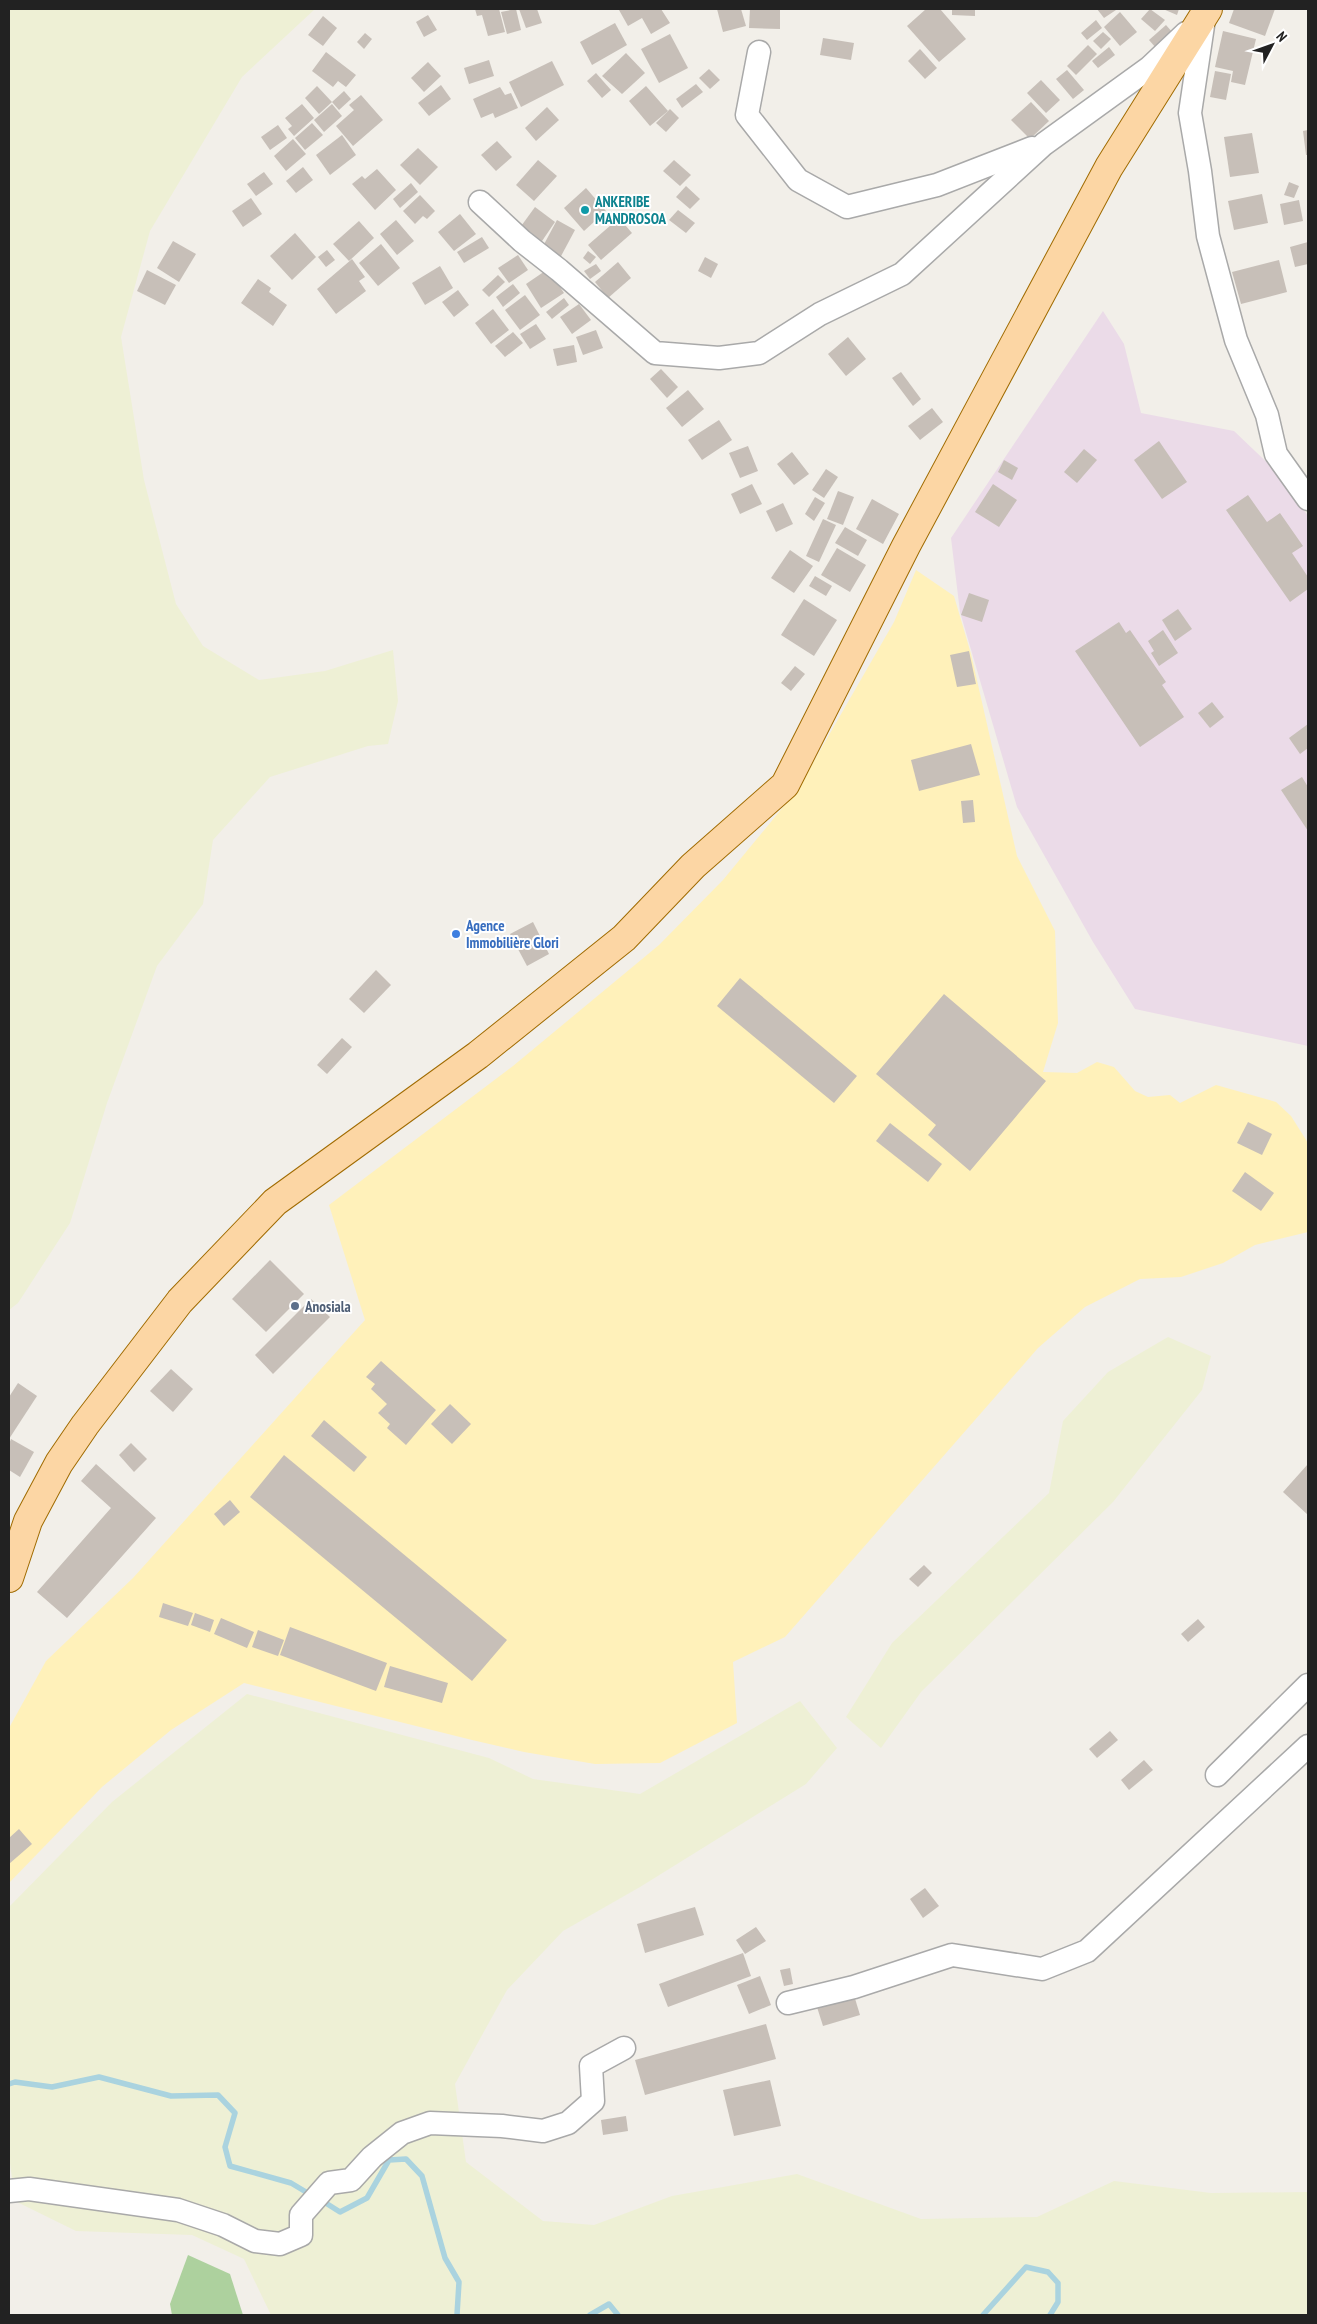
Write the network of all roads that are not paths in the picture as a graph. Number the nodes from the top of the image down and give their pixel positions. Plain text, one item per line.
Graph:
1 (1206, 12) edge
2 (759, 52) dead end
3 (1044, 144) junction
4 (480, 202) dead end
5 (1308, 499) edge
6 (9, 1578) edge
7 (1308, 1685) edge
8 (1308, 1746) edge
9 (1217, 1775) dead end
10 (788, 2003) dead end
11 (624, 2048) dead end
12 (9, 2191) edge

1 - 3 street
1 - 5 street
1 - 6 main road
2 - 3 street
3 - 4 street
7 - 9 street
8 - 10 street
11 - 12 street

